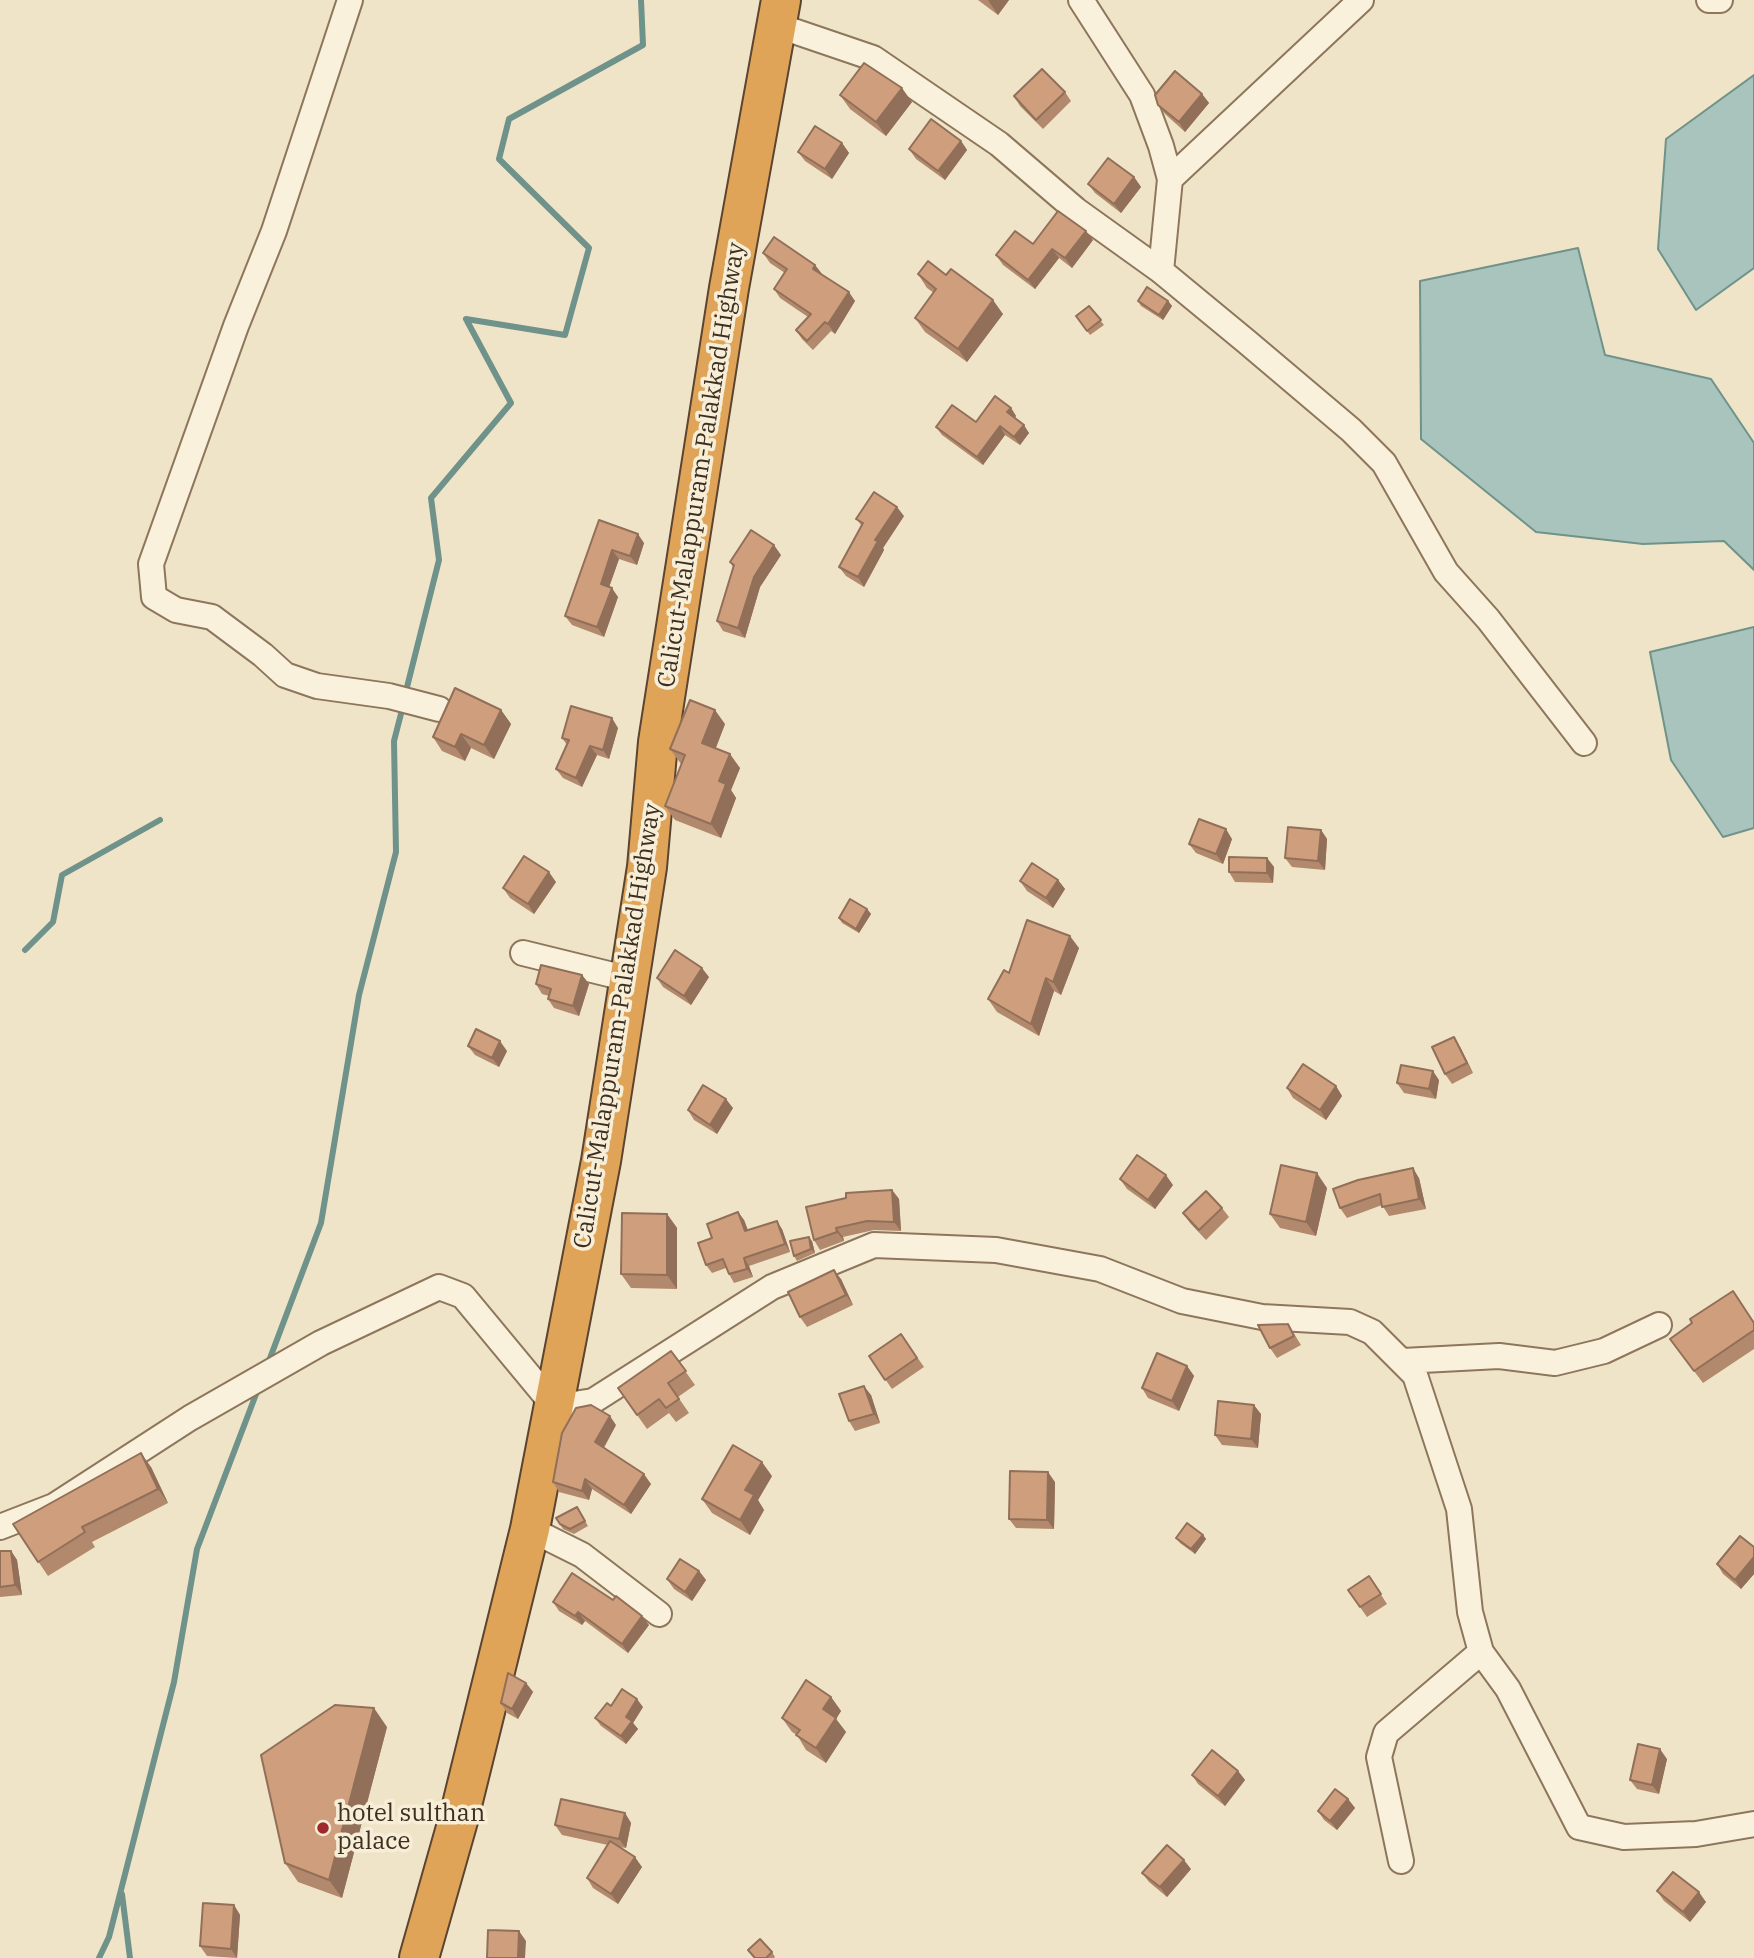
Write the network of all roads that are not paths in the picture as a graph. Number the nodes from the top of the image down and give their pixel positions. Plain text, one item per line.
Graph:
1 (350, 0) edge
2 (1081, 0) edge
3 (1361, 0) edge
4 (1709, 0) edge
5 (1720, 0) edge
6 (779, 12) edge
7 (1170, 179) junction
8 (1161, 271) junction
9 (429, 706) dead end
10 (1584, 743) dead end
11 (523, 953) dead end
12 (629, 979) junction
13 (1659, 1325) dead end
14 (1403, 1361) junction
15 (555, 1407) junction
16 (0, 1527) edge
17 (530, 1529) junction
18 (659, 1614) dead end
19 (1481, 1652) junction
20 (1754, 1824) edge
21 (1401, 1861) dead end
22 (419, 1958) edge

1 - 9 street
2 - 7 street
3 - 7 street
4 - 5 street
6 - 8 street
6 - 12 highway, Calicut-Malappuram-Palakkad Highway
7 - 8 street
8 - 10 street
11 - 12 street
12 - 15 highway, Calicut-Malappuram-Palakkad Highway
13 - 14 street
14 - 15 street
14 - 19 street
15 - 16 street
15 - 17 highway, Calicut-Malappuram-Palakkad Highway
17 - 18 street
17 - 22 highway, Calicut-Malappuram-Palakkad Highway
19 - 20 street
19 - 21 street

